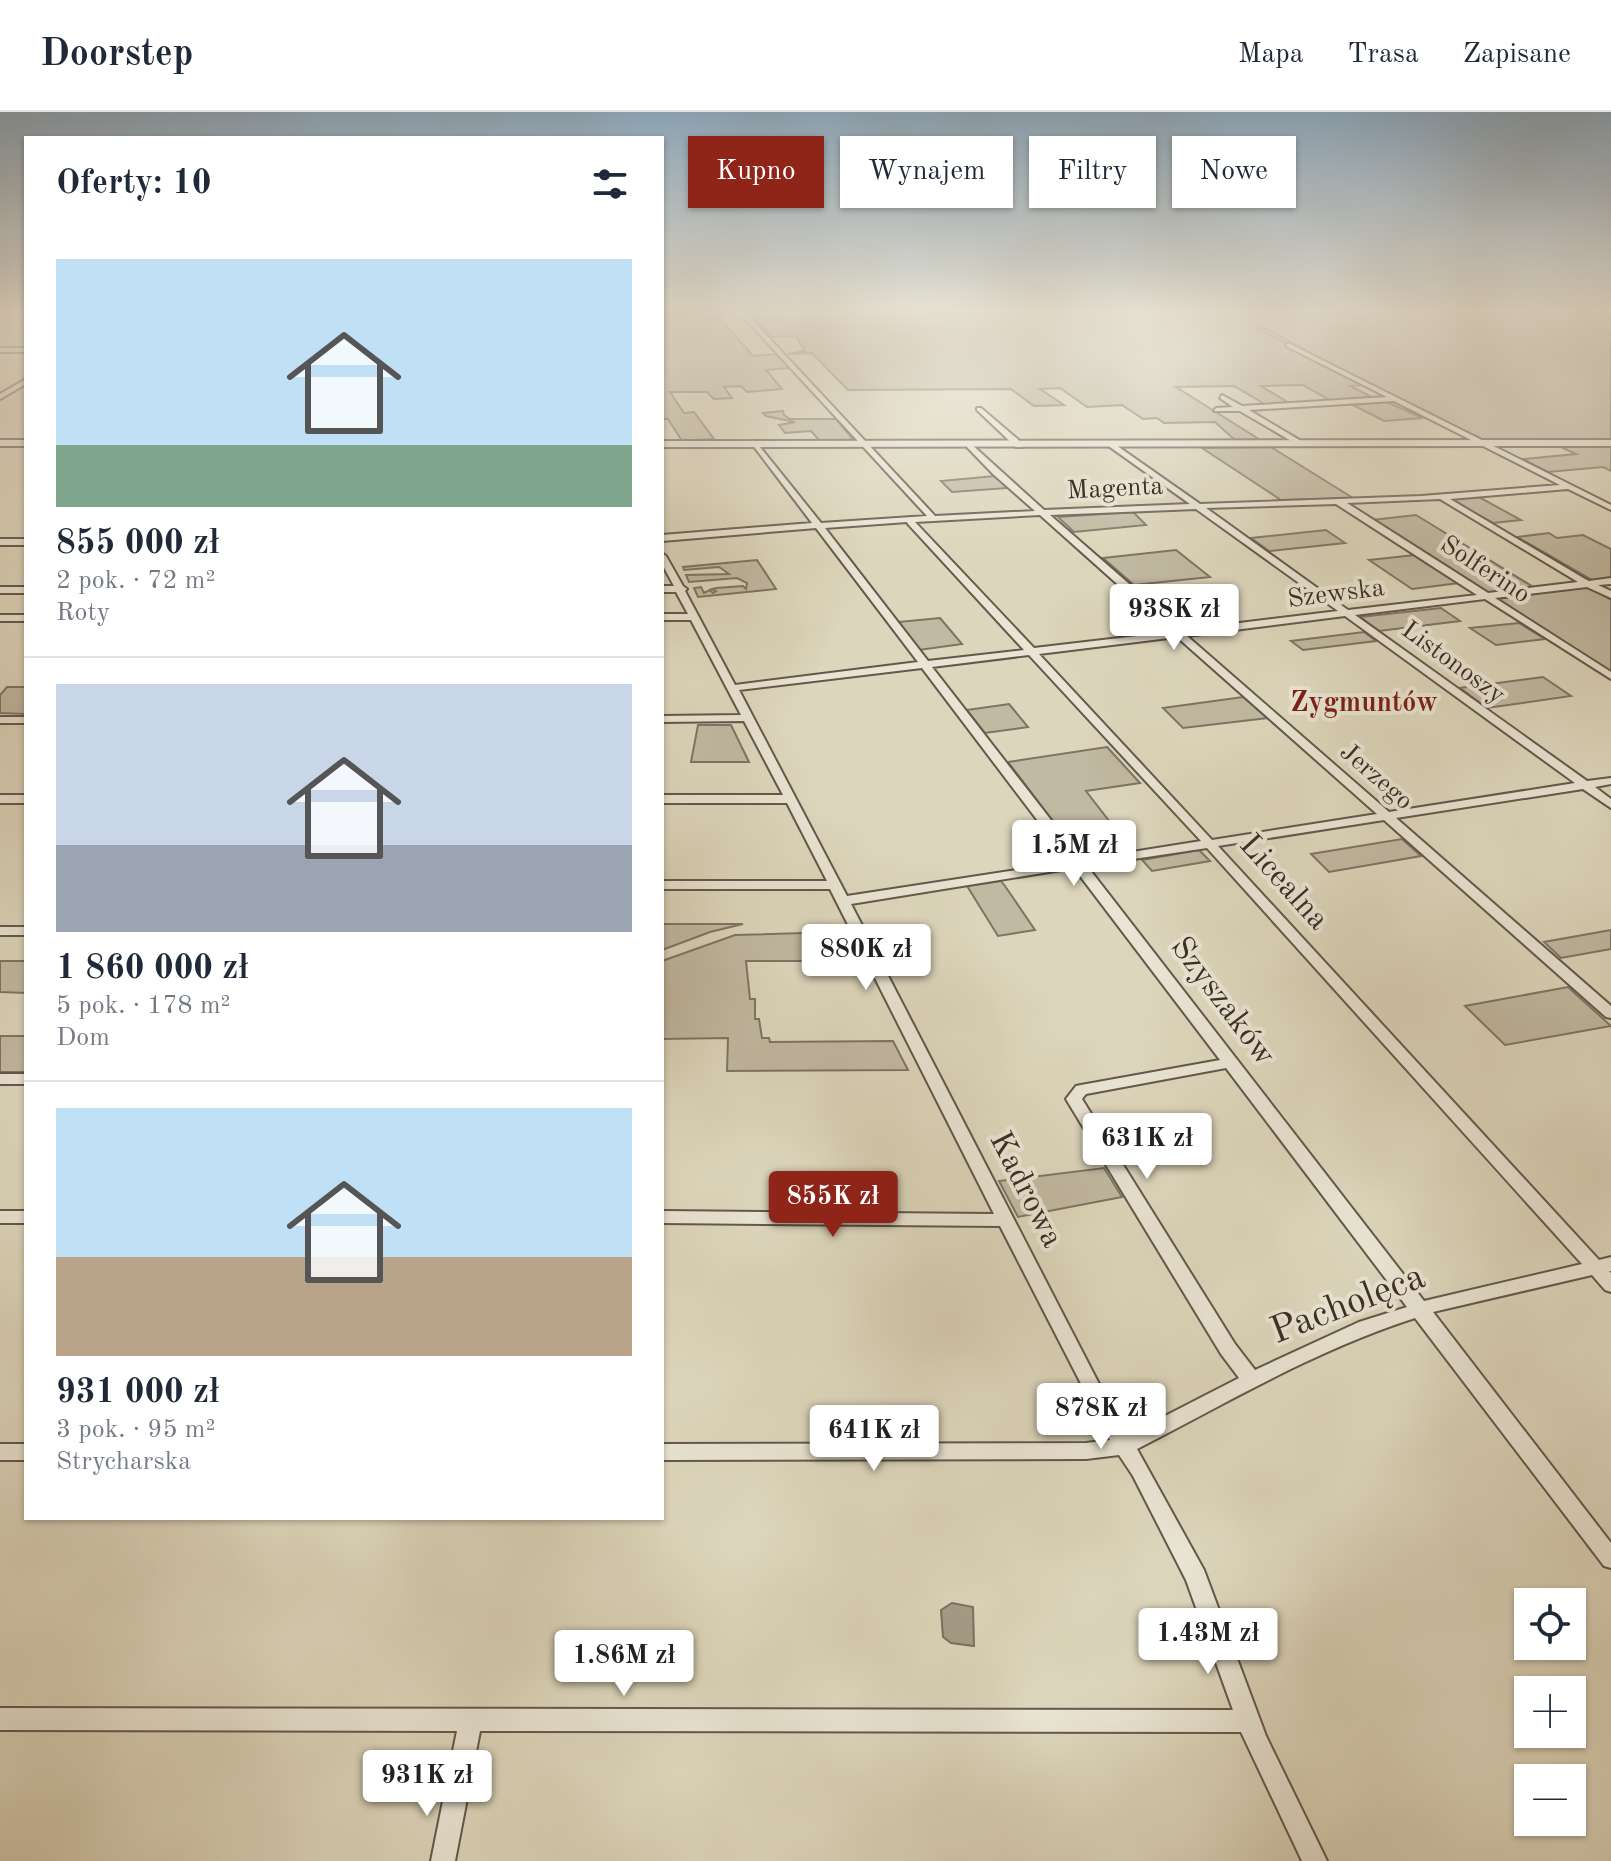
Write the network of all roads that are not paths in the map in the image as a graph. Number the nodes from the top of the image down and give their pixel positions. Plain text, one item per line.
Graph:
1 (817, 392) edge
2 (1380, 392) edge
3 (1222, 397) dead end
4 (1395, 399) junction
5 (1240, 408) junction
6 (979, 409) dead end
7 (1216, 410) dead end
8 (1479, 441) junction
9 (0, 443) edge
10 (24, 443) edge
11 (1298, 443) junction
12 (1611, 443) edge
13 (664, 444) edge
14 (756, 444) junction
15 (866, 444) junction
16 (970, 445) junction
17 (1019, 445) junction
18 (1113, 445) junction
19 (1570, 487) junction
20 (1441, 496) junction
21 (1336, 500) junction
22 (1200, 507) junction
23 (1611, 508) edge
24 (1045, 515) junction
25 (935, 520) junction
26 (911, 522) junction
27 (820, 528) junction
28 (664, 538) edge
29 (0, 542) edge
30 (24, 542) edge
31 (664, 559) edge
32 (1611, 581) edge
33 (1589, 584) junction
34 (664, 589) edge
35 (682, 589) junction
36 (0, 590) edge
37 (24, 590) edge
38 (1611, 595) edge
39 (1489, 598) junction
40 (1349, 615) junction
41 (664, 617) edge
42 (695, 617) junction
43 (0, 618) edge
44 (24, 618) edge
45 (1181, 634) junction
46 (1031, 652) junction
47 (923, 665) junction
48 (1611, 676) edge
49 (733, 688) junction
50 (749, 718) junction
51 (664, 719) edge
52 (0, 720) edge
53 (24, 720) edge
54 (1611, 781) edge
55 (1585, 785) junction
56 (0, 799) edge
57 (24, 799) edge
58 (664, 799) edge
59 (791, 799) junction
60 (1611, 804) edge
61 (1386, 815) junction
62 (1209, 843) junction
63 (1078, 864) junction
64 (664, 885) edge
65 (834, 885) junction
66 (842, 901) junction
67 (0, 931) edge
68 (24, 931) edge
69 (1611, 1014) edge
70 (1230, 1063) junction
71 (0, 1079) edge
72 (24, 1079) edge
73 (0, 1217) edge
74 (24, 1217) edge
75 (664, 1217) edge
76 (1004, 1220) junction
77 (1603, 1265) edge
78 (1611, 1285) edge
79 (1419, 1309) junction
80 (1252, 1380) junction
81 (1124, 1446) junction
82 (0, 1452) edge
83 (24, 1452) edge
84 (664, 1452) edge
85 (1611, 1559) edge
86 (0, 1719) edge
87 (470, 1721) junction
88 (1248, 1721) junction
89 (443, 1861) edge
90 (1315, 1861) edge

1 - 15 street
2 - 4 street
3 - 5 street
4 - 5 street
4 - 8 street
5 - 7 street
5 - 11 street
6 - 17 street
8 - 11 street
8 - 12 street
8 - 19 street
9 - 10 street
11 - 18 street
13 - 14 street
14 - 15 street
14 - 27 street, Szyszaków
15 - 16 street
15 - 25 street
16 - 17 street
16 - 24 street, Jerzego
17 - 18 street
18 - 22 street, Listonoszy
19 - 20 street, Magenta
19 - 23 street
20 - 21 street, Magenta
20 - 33 street
21 - 22 street, Magenta
21 - 39 street, Solferino
22 - 24 street, Magenta
22 - 40 street, Listonoszy
24 - 25 street, Magenta
24 - 45 street, Jerzego
25 - 26 street, Magenta
26 - 27 street, Magenta
26 - 46 street, Licealna
27 - 28 street, Magenta
27 - 47 street, Szyszaków
29 - 30 street
31 - 35 street, Kadrowa
32 - 33 street, Szewska
33 - 38 street
33 - 39 street, Szewska
34 - 35 street
35 - 42 street, Kadrowa
36 - 37 street
39 - 40 street, Szewska
39 - 48 street, Solferino
40 - 45 street, Szewska
40 - 55 street, Listonoszy
41 - 42 street
42 - 49 street, Kadrowa
43 - 44 street
45 - 46 street, Szewska
45 - 61 street, Jerzego
46 - 47 street, Szewska
46 - 62 street, Licealna
47 - 49 street, Szewska
47 - 63 street, Szyszaków
49 - 50 street, Kadrowa
50 - 51 street
50 - 59 street, Kadrowa
52 - 53 street
54 - 55 street
55 - 60 street, Listonoszy
55 - 61 street
56 - 57 street
58 - 59 street
59 - 65 street, Kadrowa
61 - 62 street
61 - 69 street, Jerzego
62 - 63 street
62 - 77 street, Licealna
63 - 66 street
63 - 70 street, Szyszaków
64 - 65 street
65 - 66 street, Kadrowa
66 - 76 street, Kadrowa
67 - 68 street
70 - 79 street, Szyszaków
70 - 80 street
71 - 72 street
73 - 74 street
75 - 76 street
76 - 81 street, Kadrowa
77 - 78 street, Licealna
77 - 79 street, Pacholęca
79 - 80 street, Pacholęca
79 - 85 street, Szyszaków
80 - 81 street, Pacholęca
81 - 84 street
81 - 88 street, Kadrowa
82 - 83 street
86 - 87 street
87 - 88 street
87 - 89 street
88 - 90 street, Kadrowa

